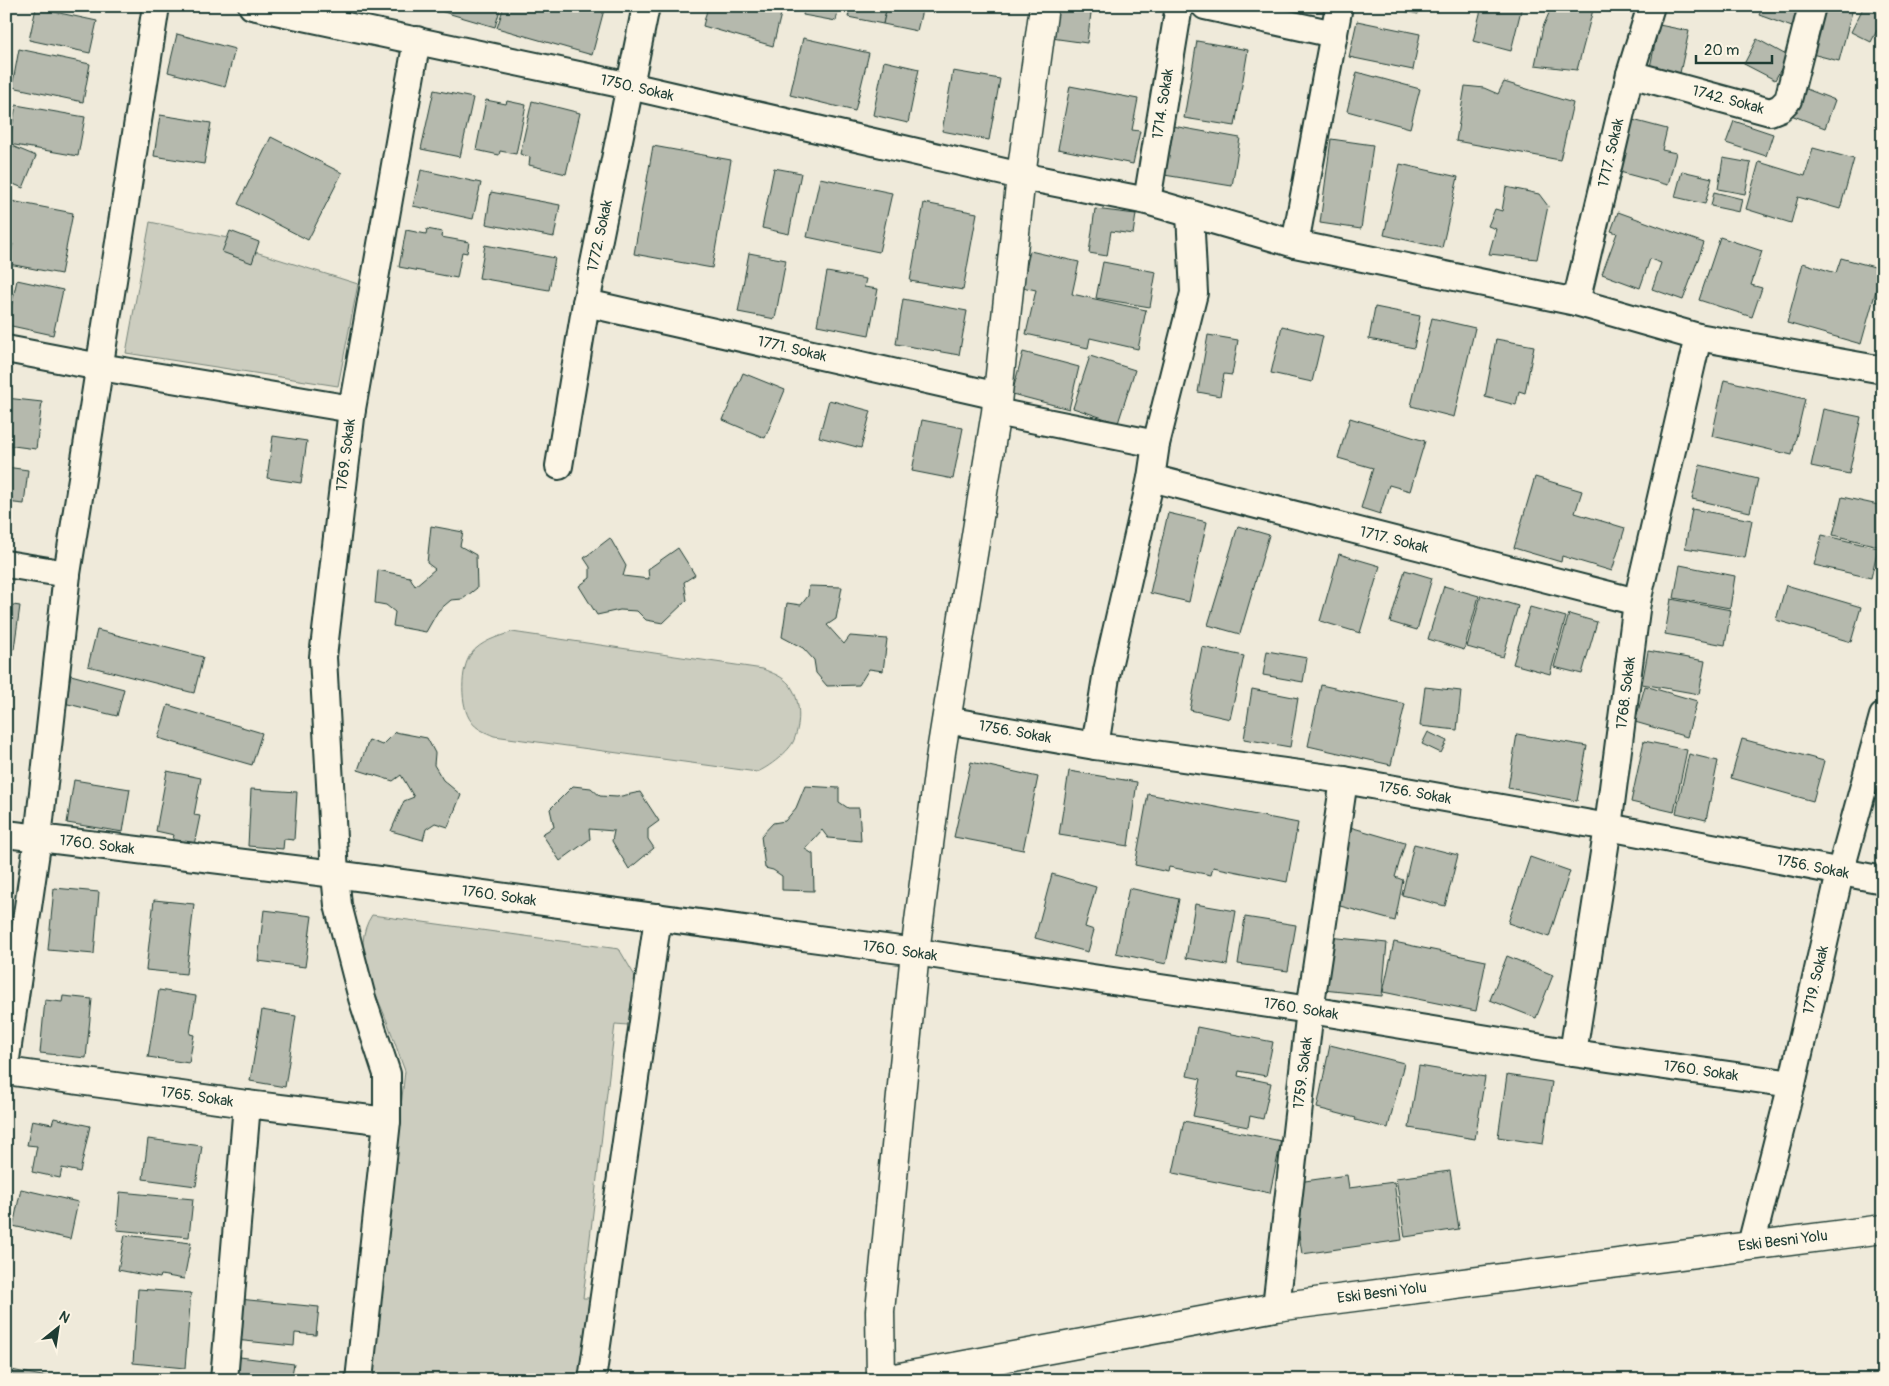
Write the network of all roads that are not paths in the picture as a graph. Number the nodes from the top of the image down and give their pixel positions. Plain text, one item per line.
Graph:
1 (156, 6) edge
2 (252, 6) edge
3 (646, 6) edge
4 (1044, 6) edge
5 (1179, 6) edge
6 (1205, 6) edge
7 (1340, 6) edge
8 (1650, 6) edge
9 (1812, 6) edge
10 (1334, 34) junction
11 (417, 40) junction
12 (1630, 74) junction
13 (630, 86) junction
14 (1021, 176) junction
15 (1147, 201) junction
16 (1190, 213) junction
17 (1295, 244) junction
18 (1576, 302) junction
19 (586, 303) junction
20 (1698, 336) junction
21 (6, 349) edge
22 (100, 367) junction
23 (1883, 370) edge
24 (997, 404) junction
25 (352, 409) junction
26 (1156, 444) junction
27 (559, 466) dead end
28 (1151, 478) junction
29 (6, 564) edge
30 (67, 574) junction
31 (1637, 602) junction
32 (1883, 716) edge
33 (946, 720) junction
34 (1096, 746) junction
35 (1344, 780) junction
36 (1608, 827) junction
37 (6, 834) edge
38 (38, 838) junction
39 (1840, 873) junction
40 (335, 874) junction
41 (1883, 880) edge
42 (658, 917) junction
43 (915, 952) junction
44 (1310, 1010) junction
45 (1573, 1054) junction
46 (6, 1059) edge
47 (6, 1071) edge
48 (1792, 1084) junction
49 (247, 1104) junction
50 (387, 1121) junction
51 (1883, 1229) edge
52 (1752, 1245) junction
53 (1276, 1307) junction
54 (224, 1380) edge
55 (359, 1380) edge
56 (592, 1380) edge
57 (882, 1380) edge

1 - 22 street
2 - 11 street, 1750. Sokak
3 - 13 street, 1772. Sokak
4 - 14 street
5 - 15 street, 1714. Sokak
6 - 10 street
7 - 10 street
8 - 12 street, 1717. Sokak
9 - 12 street, 1742. Sokak
10 - 17 street
11 - 13 street, 1750. Sokak
11 - 25 street, 1769. Sokak
12 - 18 street, 1717. Sokak
13 - 14 street, 1750. Sokak
13 - 19 street, 1772. Sokak
14 - 15 street, 1750. Sokak
14 - 24 street
15 - 16 street, 1750. Sokak
16 - 17 street, 1750. Sokak
16 - 26 street
17 - 18 street, 1750. Sokak
18 - 20 street, 1750. Sokak
19 - 24 street, 1771. Sokak
19 - 27 street, 1772. Sokak
20 - 23 street, 1750. Sokak
20 - 31 street, 1768. Sokak
21 - 22 street
22 - 25 street
22 - 30 street
24 - 26 street, 1771. Sokak
24 - 33 street
25 - 40 street, 1769. Sokak
26 - 28 street
28 - 31 street, 1717. Sokak
28 - 34 street
29 - 30 street
30 - 38 street
31 - 36 street, 1768. Sokak
32 - 39 street, 1719. Sokak
33 - 34 street, 1756. Sokak
33 - 43 street
34 - 35 street, 1756. Sokak
35 - 36 street, 1756. Sokak
35 - 44 street, 1759. Sokak
36 - 39 street, 1756. Sokak
36 - 45 street, 1768. Sokak
37 - 38 street, 1760. Sokak
38 - 40 street, 1760. Sokak
38 - 46 street
39 - 41 street, 1756. Sokak
39 - 48 street, 1719. Sokak
40 - 42 street, 1760. Sokak
40 - 50 street, 1769. Sokak
42 - 43 street, 1760. Sokak
42 - 56 street
43 - 44 street, 1760. Sokak
43 - 57 street
44 - 45 street, 1760. Sokak
44 - 53 street, 1759. Sokak
45 - 48 street, 1760. Sokak
47 - 49 street, 1765. Sokak
48 - 52 street, 1719. Sokak
49 - 50 street, 1765. Sokak
49 - 54 street
50 - 55 street, 1769. Sokak
51 - 52 street, Eski Besni Yolu
52 - 53 street, Eski Besni Yolu
53 - 57 street, Eski Besni Yolu

